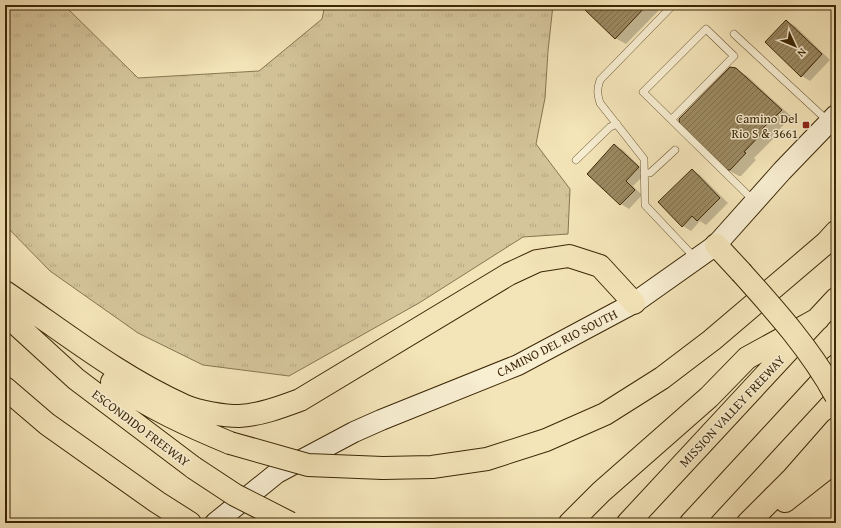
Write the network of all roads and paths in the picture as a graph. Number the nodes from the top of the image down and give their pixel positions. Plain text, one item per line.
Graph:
1 (673, 5) edge
2 (734, 34) dead end
3 (833, 118) edge
4 (672, 119) junction
5 (617, 124) junction
6 (675, 150) dead end
7 (576, 160) dead end
8 (644, 173) junction
9 (755, 202) junction
10 (836, 232) edge
11 (716, 245) junction
12 (696, 259) junction
13 (5, 292) edge
14 (836, 299) edge
15 (634, 303) junction
16 (5, 314) edge
17 (40, 316) junction
18 (818, 319) junction
19 (836, 366) edge
20 (5, 388) edge
21 (836, 396) edge
22 (836, 428) edge
23 (836, 461) edge
24 (190, 523) edge
25 (215, 523) edge
26 (290, 523) edge
27 (570, 523) edge
28 (628, 523) edge
29 (692, 523) edge
30 (748, 523) edge
31 (755, 523) edge

1 - 5 lane
2 - 3 lane
3 - 9 street, CAMINO DEL RIO SOUTH
4 - 4 lane
4 - 9 lane
5 - 7 lane
5 - 8 lane
6 - 8 lane
8 - 12 lane
9 - 11 street, CAMINO DEL RIO SOUTH
10 - 17 highway, bridge
11 - 12 street, CAMINO DEL RIO SOUTH
11 - 21 highway, bridge
12 - 15 street, CAMINO DEL RIO SOUTH
13 - 17 highway
14 - 18 highway, MISSION VALLEY FREEWAY
15 - 17 highway
15 - 25 street, CAMINO DEL RIO SOUTH
16 - 26 highway, ESCONDIDO FREEWAY, bridge
18 - 27 highway
18 - 28 highway, MISSION VALLEY FREEWAY
19 - 29 highway
20 - 24 highway
22 - 30 highway
23 - 31 highway

